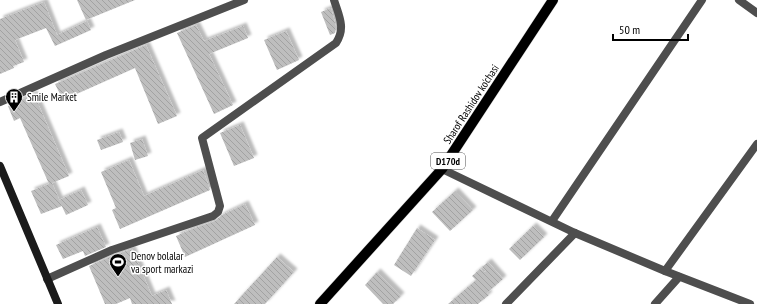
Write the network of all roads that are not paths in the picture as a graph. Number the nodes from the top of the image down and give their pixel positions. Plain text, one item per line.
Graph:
1 (244, 0) edge
2 (334, 0) edge
3 (553, 0) edge
4 (702, 0) edge
5 (739, 0) edge
6 (757, 13) edge
7 (0, 102) edge
8 (757, 144) edge
9 (0, 166) edge
10 (442, 169) junction
11 (3, 183) edge
12 (552, 221) junction
13 (575, 233) junction
14 (665, 271) junction
15 (679, 277) junction
16 (47, 279) junction
17 (58, 304) edge
18 (320, 304) edge
19 (506, 304) edge
20 (655, 304) edge
21 (750, 304) edge

1 - 7 street
2 - 16 street
3 - 10 main road, Sharof Rashidov ko'chasi / D170d
4 - 12 street
5 - 6 street
8 - 14 street
9 - 11 street
10 - 12 street
10 - 18 main road, Sharof Rashidov ko'chasi / D170d
11 - 16 street
12 - 13 street
13 - 14 street
13 - 19 street
14 - 15 street
15 - 20 street
15 - 21 street
16 - 17 street

